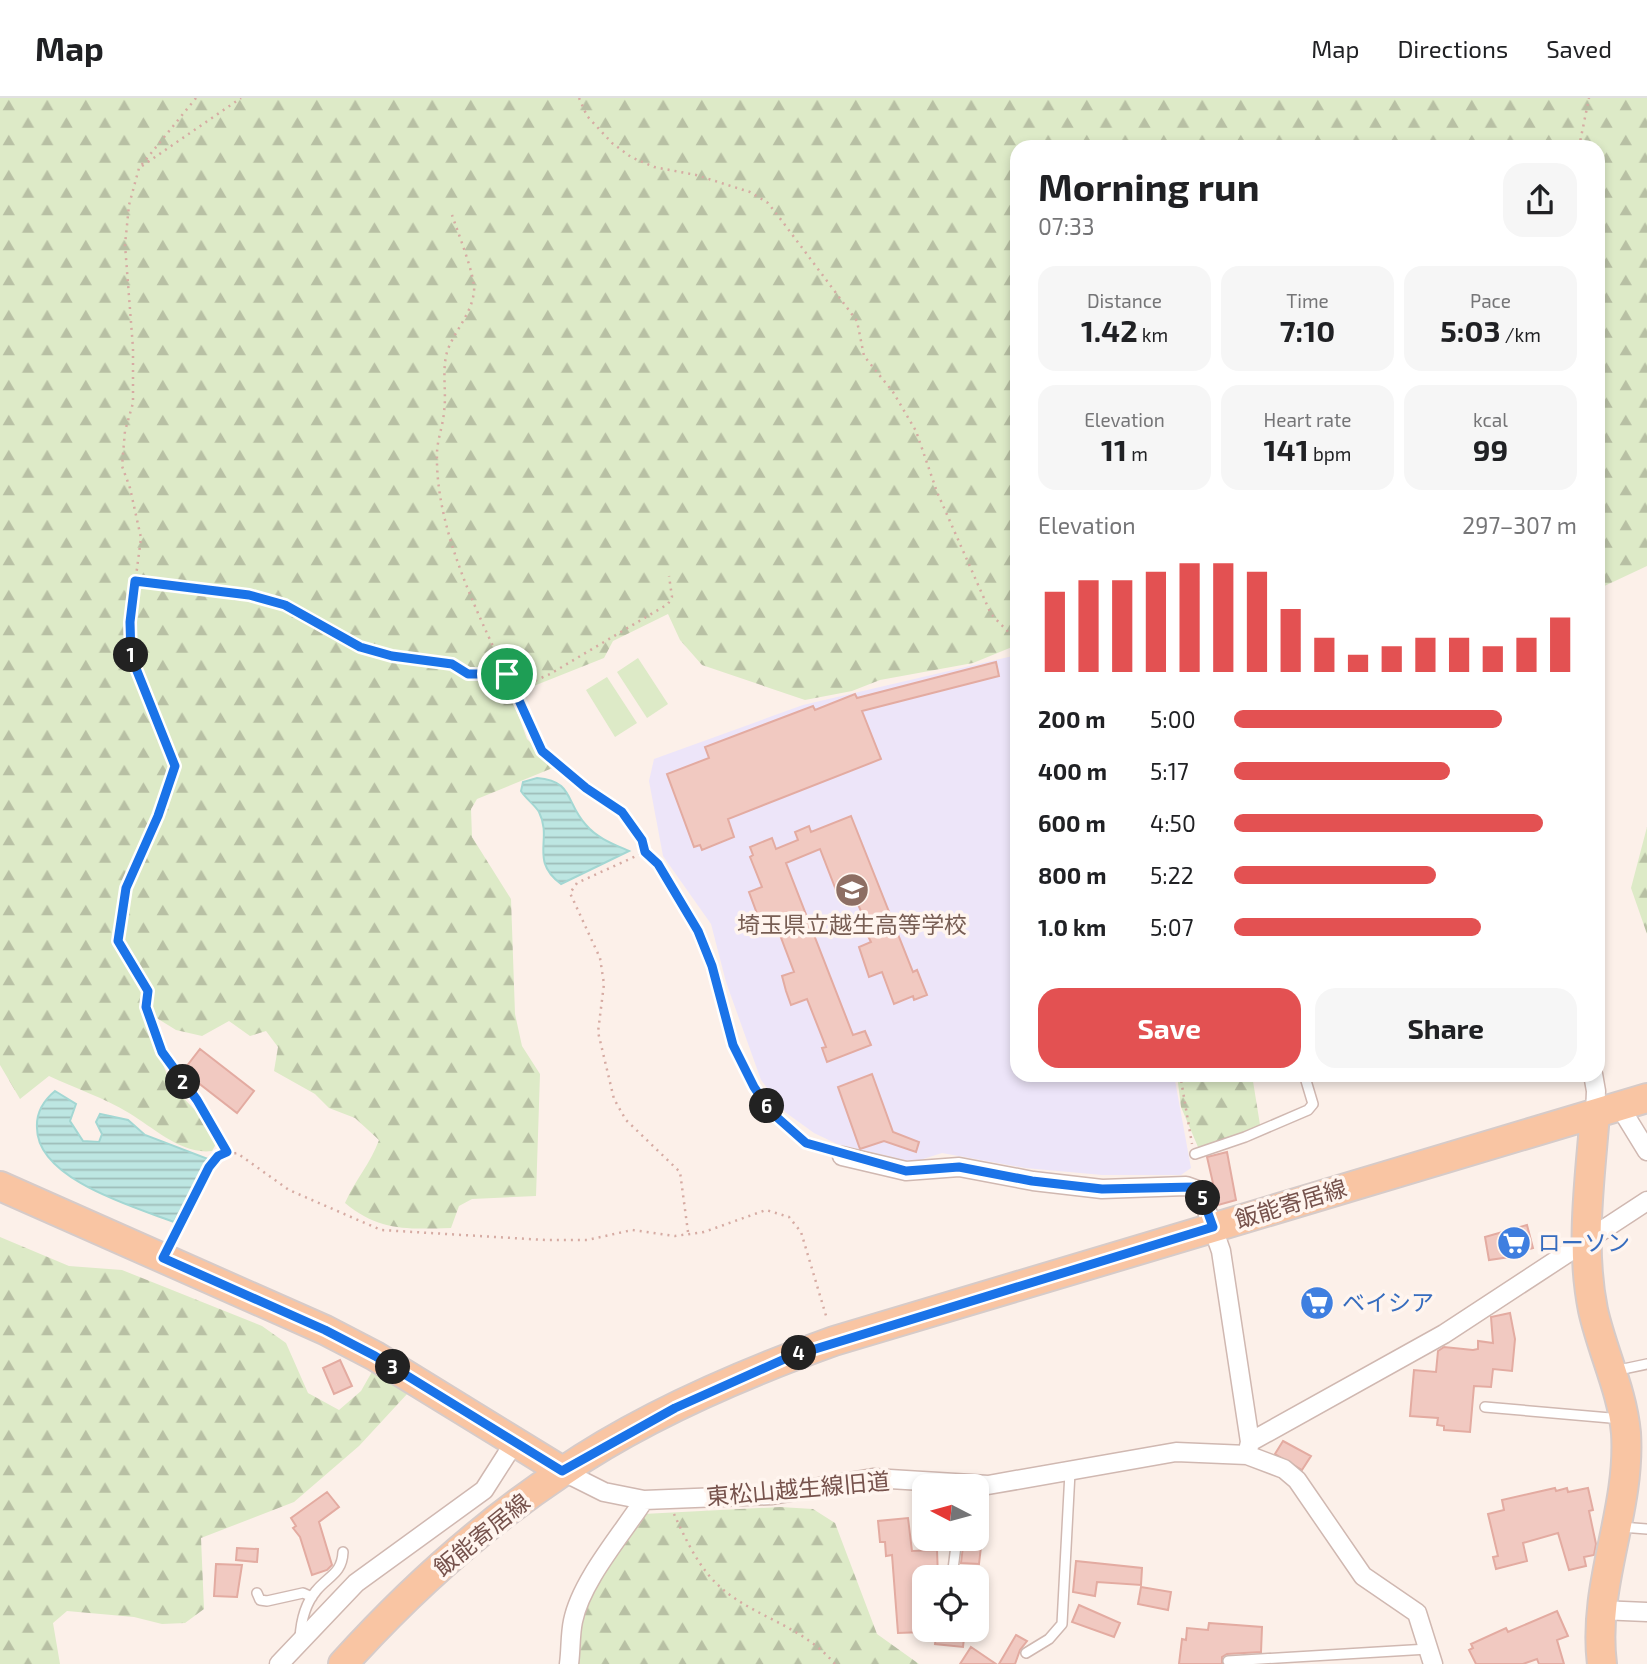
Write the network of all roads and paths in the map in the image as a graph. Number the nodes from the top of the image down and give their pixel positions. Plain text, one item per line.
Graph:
1 (196, 98) edge
2 (241, 98) edge
3 (579, 98) edge
4 (1589, 98) edge
5 (1580, 140) edge
6 (139, 168) junction
7 (452, 215) dead end
8 (669, 576) dead end
9 (135, 581) junction
10 (1010, 634) edge
11 (507, 674) junction
12 (514, 690) junction
13 (645, 852) junction
14 (1182, 1082) edge
15 (1306, 1082) edge
16 (1594, 1082) edge
17 (1647, 1098) edge
18 (1607, 1110) junction
19 (1647, 1151) edge
20 (227, 1152) junction
21 (1195, 1154) joint
22 (842, 1156) joint
23 (0, 1185) edge
24 (1647, 1201) edge
25 (1213, 1227) junction
26 (688, 1232) junction
27 (1587, 1238) junction
28 (163, 1258) junction
29 (834, 1341) junction
30 (1647, 1364) edge
31 (1613, 1371) junction
32 (1485, 1407) dead end
33 (1624, 1419) junction
34 (514, 1444) junction
35 (1248, 1448) junction
36 (562, 1471) junction
37 (1070, 1472) junction
38 (912, 1481) edge
39 (989, 1485) edge
40 (666, 1499) junction
41 (644, 1500) junction
42 (1615, 1526) junction
43 (1647, 1530) edge
44 (343, 1552) dead end
45 (257, 1593) dead end
46 (312, 1597) junction
47 (1600, 1610) junction
48 (1647, 1612) edge
49 (300, 1638) junction
50 (1026, 1653) dead end
51 (1431, 1656) edge
52 (1228, 1661) dead end
53 (279, 1664) edge
54 (343, 1664) edge
55 (569, 1664) edge
56 (835, 1664) edge
57 (1602, 1664) edge

1 - 6 path
2 - 6 path
3 - 10 path
4 - 5 path
6 - 9 path
7 - 11 path
8 - 12 path
9 - 11 path
9 - 20 path
11 - 12 path
12 - 13 path
13 - 22 path
13 - 26 path
14 - 21 path
15 - 21 lane
16 - 18 street
17 - 18 main road, 飯能寄居線
18 - 19 street
18 - 25 main road, 飯能寄居線
18 - 27 main road
20 - 26 path
20 - 28 path
22 - 25 street
23 - 28 main road
24 - 27 street
25 - 29 main road, 飯能寄居線
25 - 35 street
26 - 29 path
27 - 31 main road
27 - 35 street
28 - 34 main road
29 - 36 main road, 飯能寄居線
30 - 31 lane
31 - 33 main road
32 - 33 lane
33 - 42 main road
34 - 36 main road
34 - 49 street
35 - 37 street, 東松山越生線旧道
35 - 51 street, 東松山越生線旧道
36 - 41 street, 東松山越生線旧道
36 - 54 main road, 飯能寄居線
37 - 39 street, 東松山越生線旧道
37 - 50 lane
38 - 40 street, 東松山越生線旧道
40 - 41 street, 東松山越生線旧道
40 - 56 path
41 - 55 street
42 - 43 lane
42 - 47 main road
44 - 46 lane
45 - 46 lane
46 - 49 lane
47 - 48 street
47 - 57 main road
49 - 53 street
51 - 52 lane

